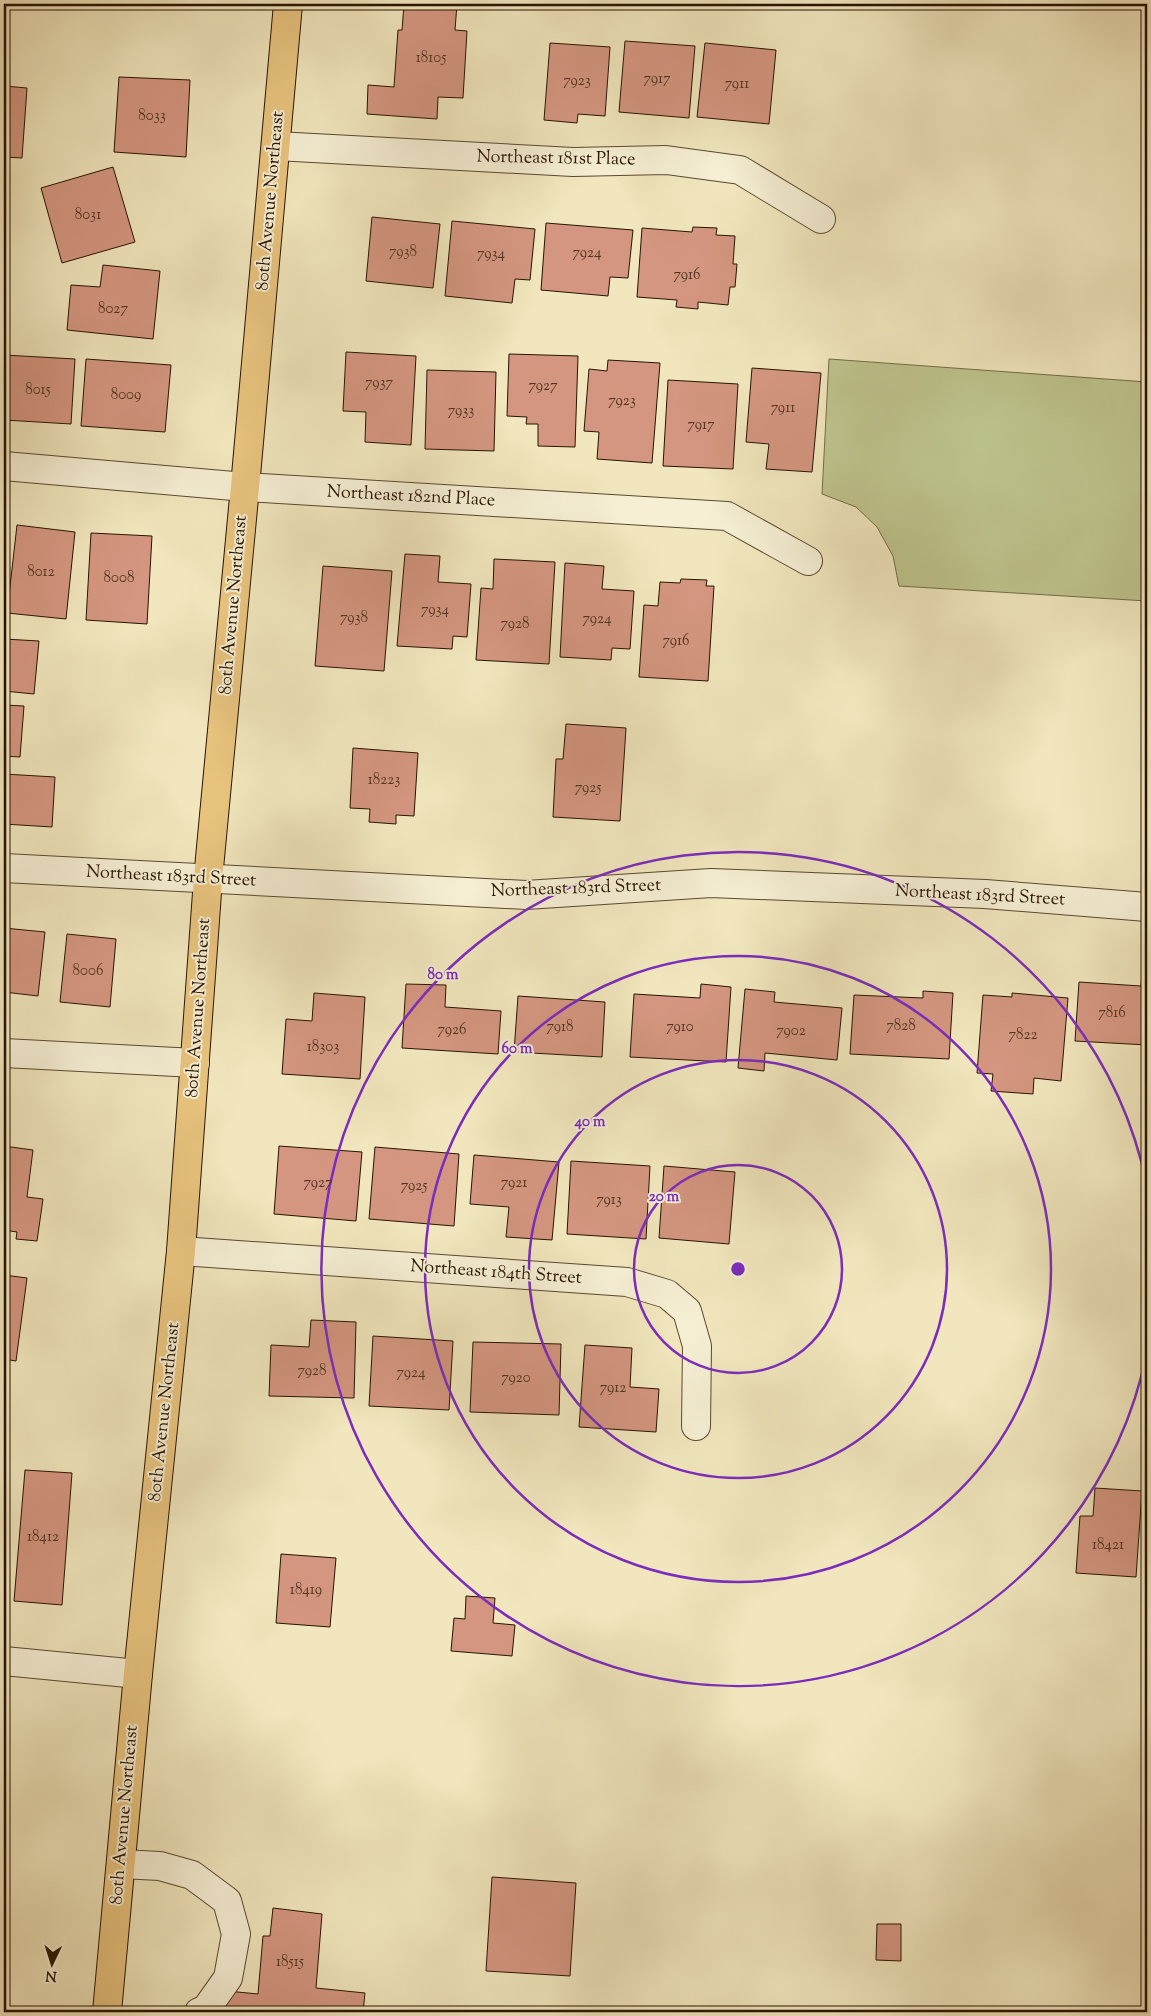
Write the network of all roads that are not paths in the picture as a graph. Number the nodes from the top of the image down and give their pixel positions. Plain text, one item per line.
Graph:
1 (288, 4) edge
2 (276, 146) junction
3 (821, 219) dead end
4 (4, 466) edge
5 (245, 487) junction
6 (808, 561) dead end
7 (4, 868) edge
8 (208, 878) junction
9 (1147, 907) edge
10 (4, 1053) edge
11 (195, 1063) junction
12 (182, 1251) junction
13 (696, 1426) dead end
14 (4, 1661) edge
15 (138, 1674) junction
16 (120, 1864) junction
17 (106, 2012) edge
18 (199, 2012) edge

1 - 2 main road, 80th Avenue Northeast
2 - 3 street, Northeast 181st Place
2 - 5 main road, 80th Avenue Northeast
4 - 5 street, Northeast 182nd Place
5 - 6 street, Northeast 182nd Place
5 - 8 main road, 80th Avenue Northeast
7 - 8 street, Northeast 183rd Street
8 - 9 street, Northeast 183rd Street
8 - 11 main road, 80th Avenue Northeast
10 - 11 street
11 - 12 main road, 80th Avenue Northeast
12 - 13 street, Northeast 184th Street
12 - 15 main road, 80th Avenue Northeast
14 - 15 street
15 - 16 main road, 80th Avenue Northeast
16 - 17 main road, 80th Avenue Northeast
16 - 18 street

